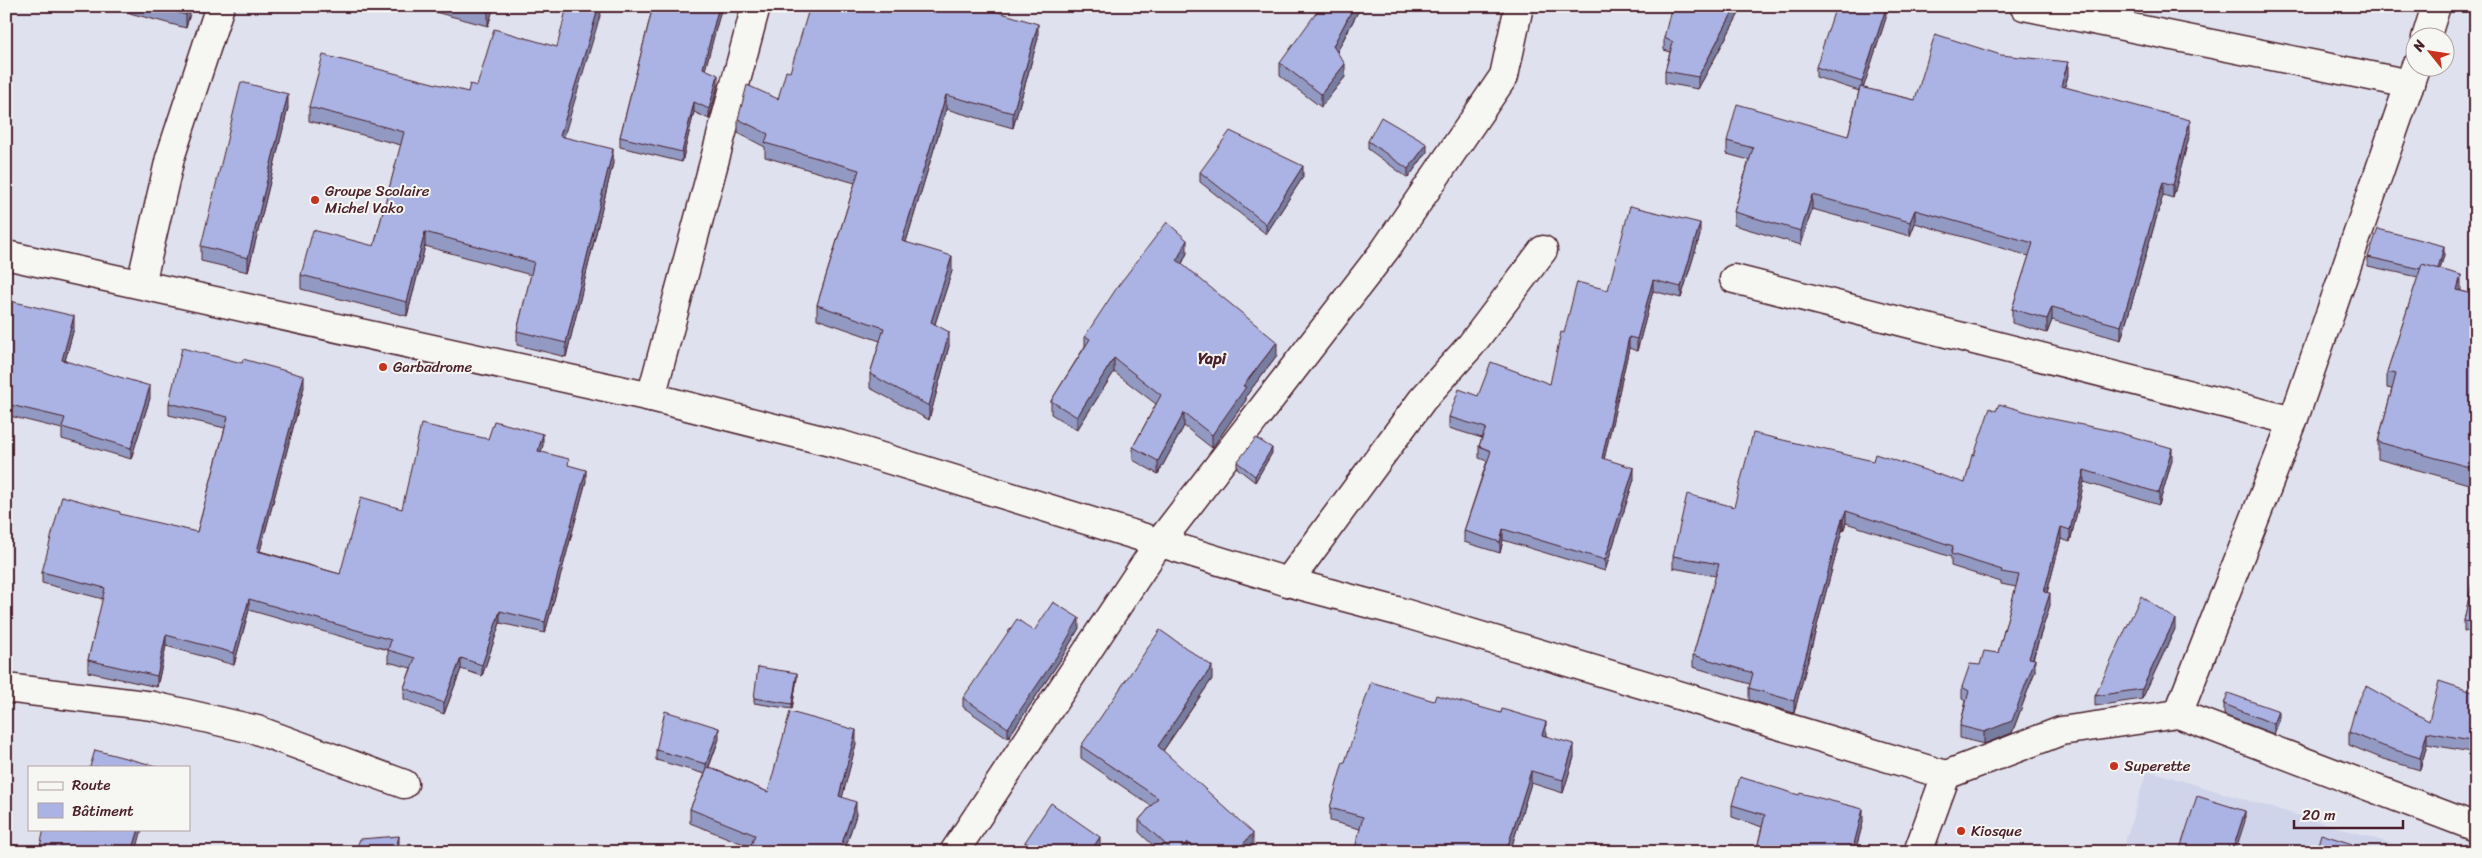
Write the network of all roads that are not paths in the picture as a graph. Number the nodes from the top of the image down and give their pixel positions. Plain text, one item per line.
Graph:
1 (220, 6) edge
2 (756, 6) edge
3 (1519, 6) edge
4 (2024, 6) edge
5 (2436, 6) edge
6 (2429, 28) edge
7 (2404, 74) edge
8 (2412, 78) edge
9 (1542, 250) dead end
10 (6, 255) edge
11 (1734, 279) dead end
12 (141, 284) junction
13 (651, 397) junction
14 (2294, 421) junction
15 (1159, 544) junction
16 (1288, 582) junction
17 (6, 688) edge
18 (2178, 714) junction
19 (1946, 775) junction
20 (404, 784) dead end
21 (2476, 827) edge
22 (954, 852) edge
23 (1918, 852) edge

1 - 12 street
2 - 13 street
3 - 15 street
4 - 7 street
5 - 6 street
8 - 14 street
9 - 16 street
10 - 12 street
11 - 14 street
12 - 13 street
13 - 15 street
14 - 18 street
15 - 16 street
15 - 22 street
16 - 19 street
17 - 20 street
18 - 19 street
18 - 21 street
19 - 23 street

